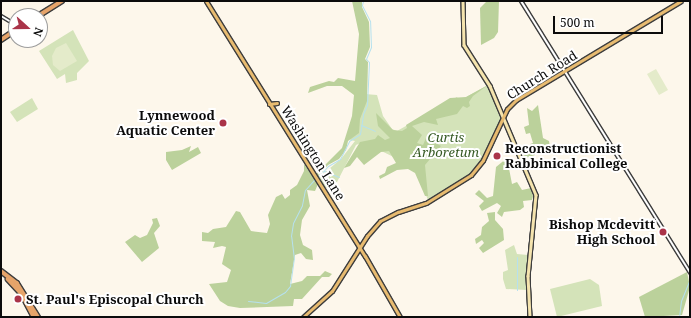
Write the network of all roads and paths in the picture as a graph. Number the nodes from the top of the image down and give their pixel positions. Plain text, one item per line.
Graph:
1 (62, 1) edge
2 (206, 1) edge
3 (463, 1) edge
4 (521, 1) edge
5 (681, 1) edge
6 (48, 10) edge
7 (565, 72) junction
8 (276, 103) dead end
9 (269, 104) junction
10 (503, 115) junction
11 (360, 248) junction
12 (1, 273) edge
13 (690, 273) edge
14 (34, 317) edge
15 (38, 317) edge
16 (303, 317) edge
17 (400, 317) edge
18 (530, 317) edge

1 - 6 highway
2 - 9 main road, Washington Lane
3 - 10 main road
4 - 7 street
5 - 7 main road, Church Road
7 - 10 main road, Church Road
7 - 13 street
8 - 9 main road
9 - 11 main road, Washington Lane
10 - 11 main road, Church Road
10 - 18 main road
11 - 16 main road, Church Road
11 - 17 main road, Washington Lane
12 - 14 highway
12 - 15 highway

